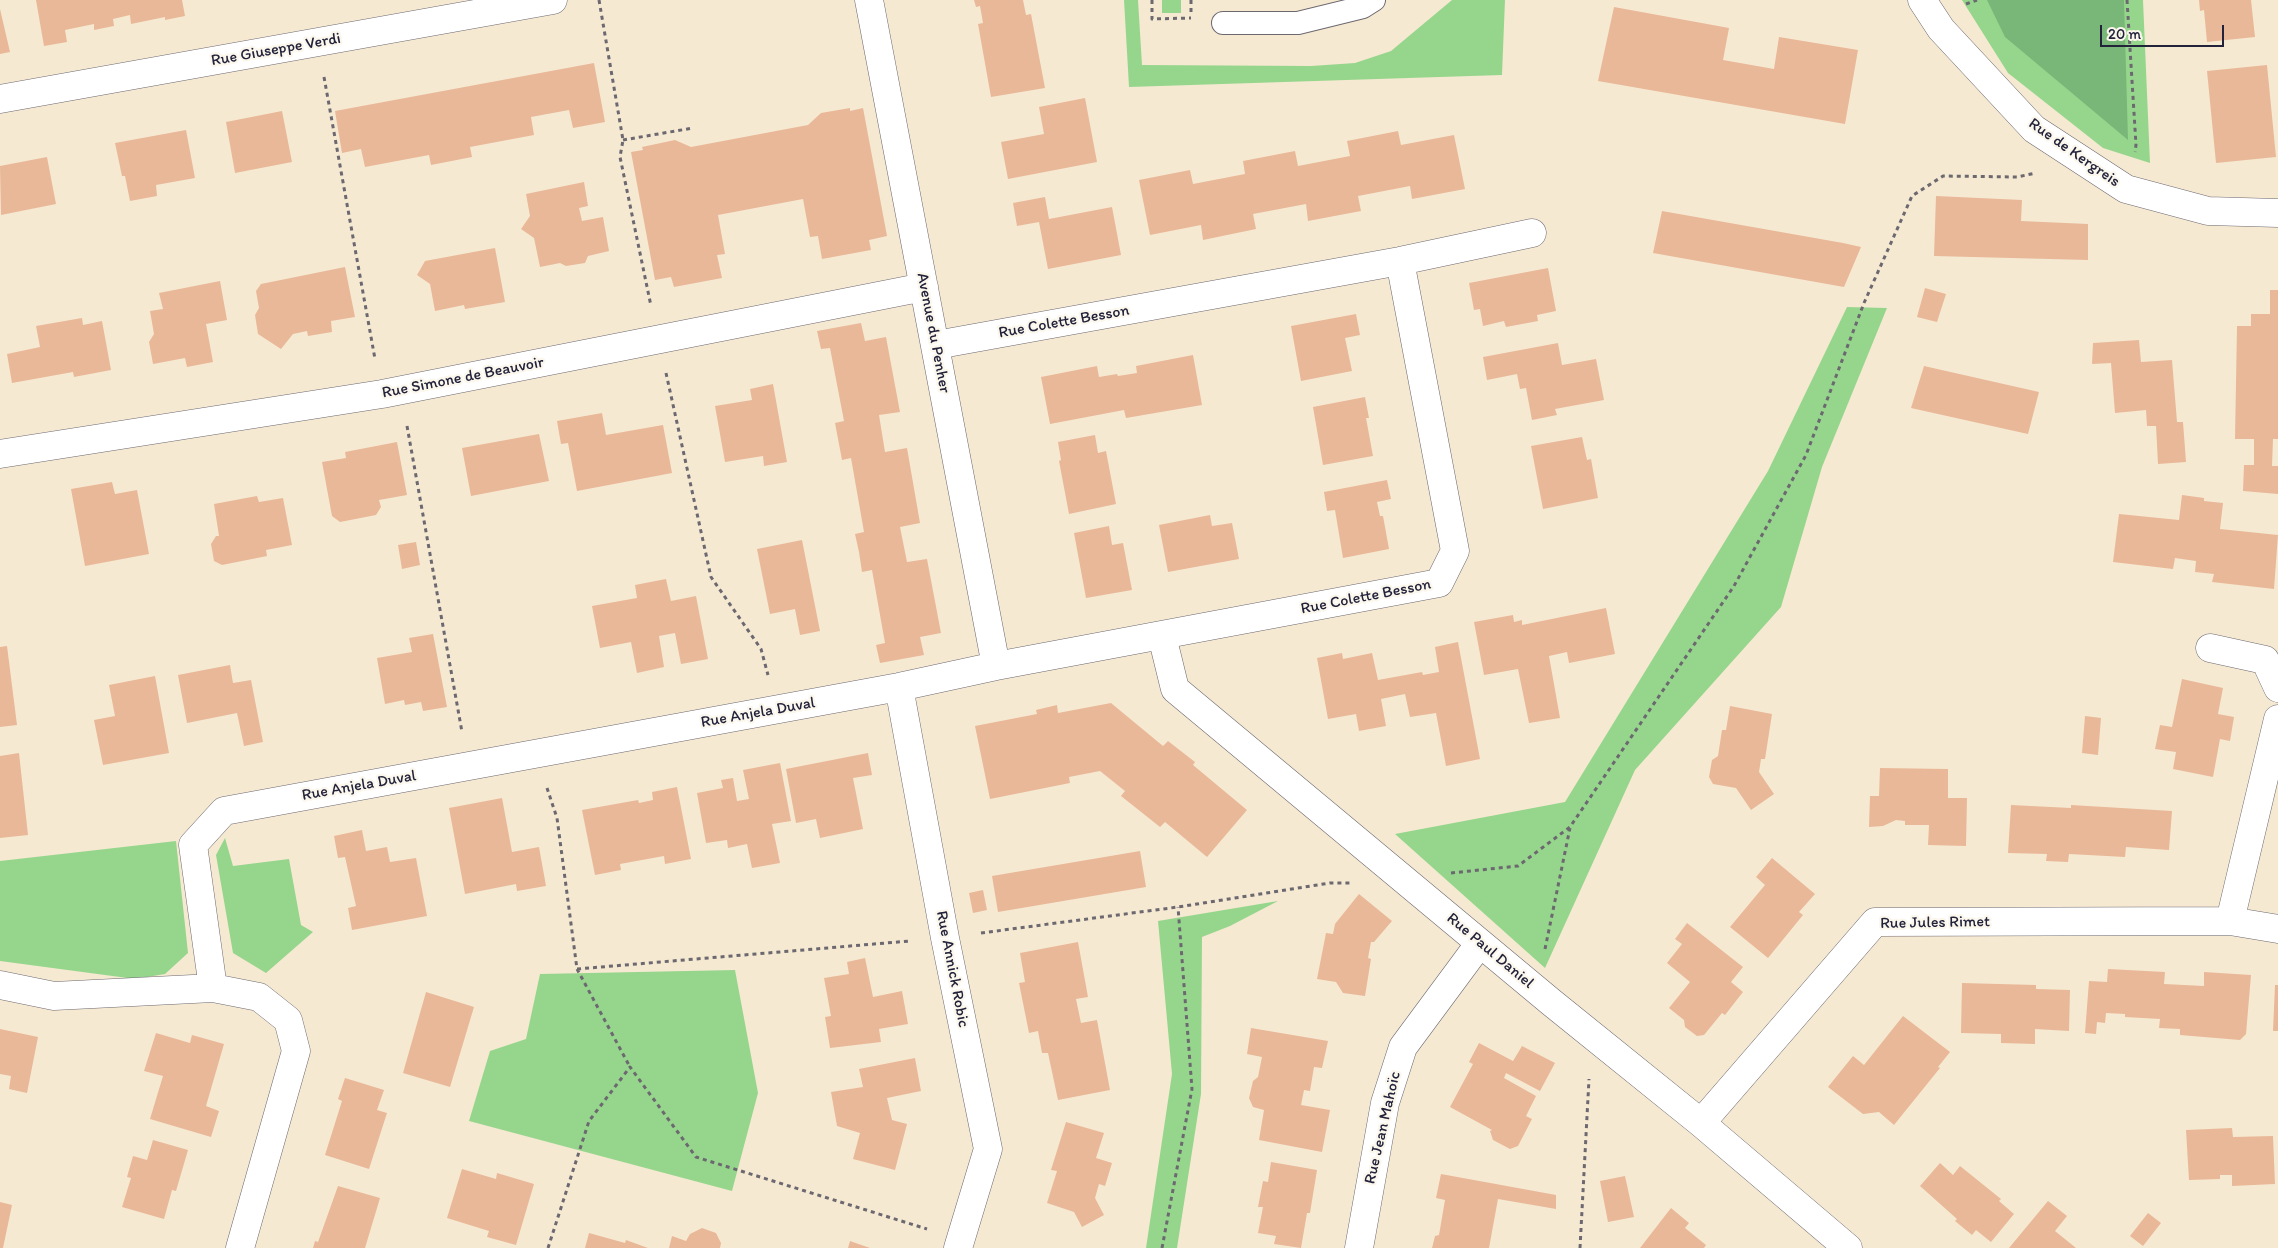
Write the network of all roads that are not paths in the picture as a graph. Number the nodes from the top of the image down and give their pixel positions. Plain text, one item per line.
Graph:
1 (553, 0) edge
2 (868, 0) edge
3 (1374, 0) edge
4 (1922, 0) edge
5 (1223, 23) dead end
6 (0, 99) edge
7 (2278, 213) edge
8 (1532, 233) dead end
9 (1400, 261) junction
10 (924, 287) junction
11 (936, 345) junction
12 (0, 454) edge
13 (1162, 636) junction
14 (2210, 648) dead end
15 (996, 666) junction
16 (899, 687) junction
17 (2278, 688) edge
18 (2278, 719) edge
19 (2230, 921) junction
20 (2278, 929) edge
21 (1480, 943) junction
22 (0, 985) edge
23 (213, 988) junction
24 (1701, 1123) junction
25 (959, 1244) edge
26 (240, 1248) edge
27 (1359, 1248) edge
28 (1848, 1248) edge

1 - 6 street, Rue Giuseppe Verdi
2 - 10 street, Avenue du Penher
3 - 5 lane
4 - 7 street, Rue de Kergreis
8 - 9 street, Rue Colette Besson
9 - 11 street, Rue Colette Besson
9 - 13 street, Rue Colette Besson
10 - 11 street, Avenue du Penher
10 - 12 street, Rue Simone de Beauvoir
11 - 15 street, Avenue du Penher
13 - 15 street, Rue Colette Besson
13 - 21 street, Rue Paul Daniel
14 - 17 street
15 - 16 street, Rue Anjela Duval
16 - 23 street, Rue Anjela Duval
16 - 25 street, Rue Annick Robic
18 - 19 street
19 - 20 street, Rue Jules Rimet
19 - 24 street, Rue Jules Rimet
21 - 24 street, Rue Paul Daniel
21 - 27 street, Rue Jean Mahoïc
22 - 23 street
23 - 26 street
24 - 28 street, Rue Paul Daniel

